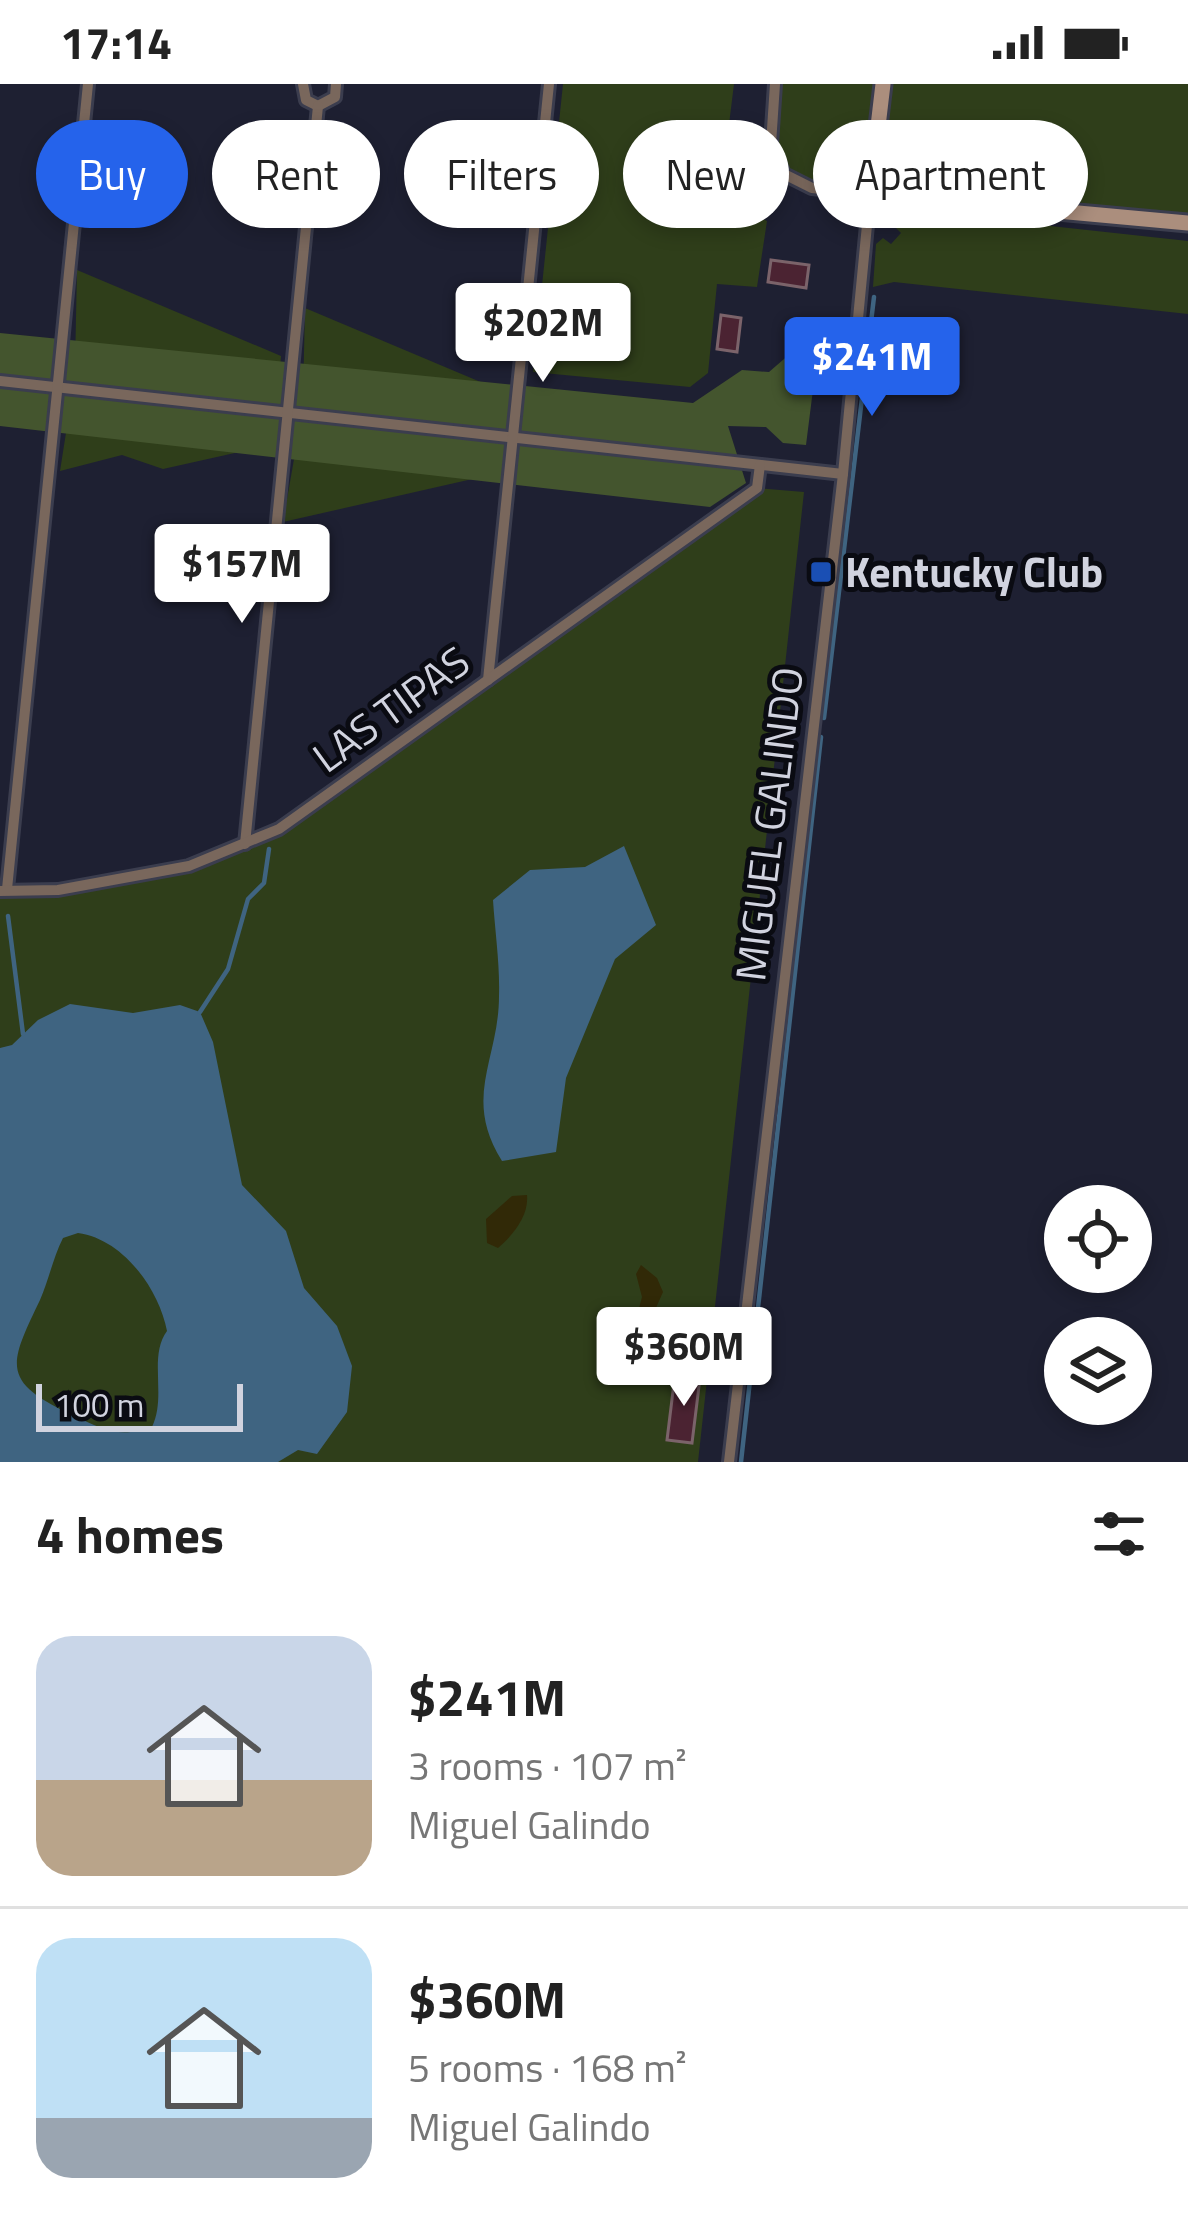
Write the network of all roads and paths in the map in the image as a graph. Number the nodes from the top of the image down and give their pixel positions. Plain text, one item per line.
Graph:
1 (88, 84) edge
2 (303, 84) edge
3 (337, 84) edge
4 (549, 84) edge
5 (776, 84) edge
6 (883, 84) edge
7 (318, 106) junction
8 (879, 120) edge
9 (813, 188) edge
10 (1088, 214) edge
11 (1188, 223) edge
12 (867, 228) edge
13 (0, 382) edge
14 (57, 388) junction
15 (286, 413) junction
16 (514, 438) junction
17 (760, 465) junction
18 (843, 474) junction
19 (488, 680) junction
20 (245, 844) junction
21 (3, 890) edge
22 (729, 1462) edge

1 - 14 street
2 - 7 street
3 - 7 street
4 - 16 street
5 - 9 street
6 - 8 street
7 - 15 street
10 - 11 street
12 - 18 street, MIGUEL GALINDO
13 - 14 street
14 - 15 street
14 - 21 street
15 - 16 street
15 - 20 street
16 - 17 street
16 - 19 street
17 - 18 street
17 - 19 street, LAS TIPAS
18 - 22 street, MIGUEL GALINDO
19 - 20 street, LAS TIPAS
20 - 21 street, LAS TIPAS

